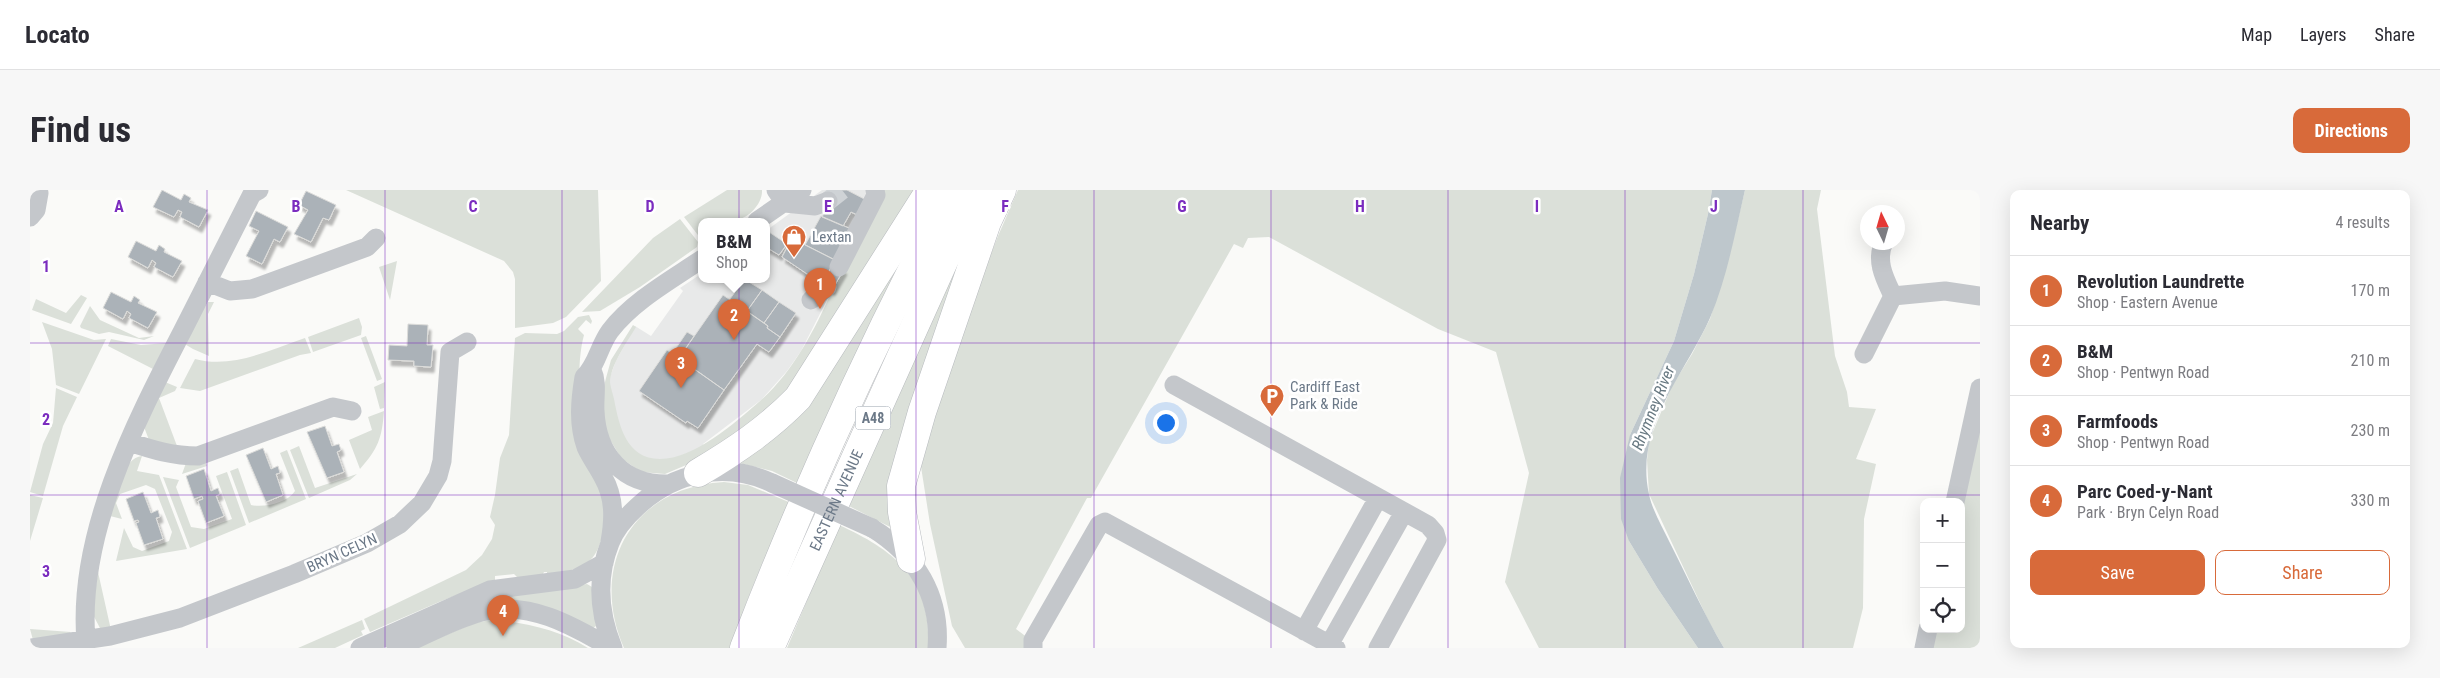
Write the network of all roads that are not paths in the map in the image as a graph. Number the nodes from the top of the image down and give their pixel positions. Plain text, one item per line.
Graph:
1 (802, 190) edge
2 (875, 190) edge
3 (930, 190) edge
4 (953, 190) edge
5 (982, 190) edge
6 (1002, 190) edge
7 (255, 191) edge
8 (39, 193) dead end
9 (781, 196) edge
10 (828, 201) tunnel mouth
11 (30, 217) edge
12 (760, 218) edge
13 (376, 238) dead end
14 (1882, 250) edge
15 (698, 262) edge
16 (839, 267) dead end
17 (207, 282) junction
18 (827, 287) dead end
19 (1893, 296) junction
20 (1980, 296) edge
21 (810, 300) dead end
22 (467, 342) dead end
23 (1864, 354) dead end
24 (592, 370) junction
25 (1174, 386) dead end
26 (1980, 388) edge
27 (352, 411) dead end
28 (129, 442) junction
29 (698, 473) junction
30 (668, 484) junction
31 (1378, 498) junction
32 (1956, 498) edge
33 (1404, 512) junction
34 (610, 542) junction
35 (911, 559) junction
36 (604, 563) junction
37 (1304, 631) junction
38 (1927, 633) edge
39 (86, 641) junction
40 (939, 646) edge
41 (1333, 647) edge
42 (32, 648) edge
43 (360, 648) edge
44 (396, 648) edge
45 (612, 648) edge
46 (744, 648) edge
47 (770, 648) edge
48 (1033, 648) edge
49 (1378, 648) edge
50 (1924, 648) edge

1 - 9 street
2 - 16 street
3 - 29 highway
4 - 46 highway, EASTERN AVENUE / A48
5 - 47 highway, EASTERN AVENUE / A48
6 - 35 highway
7 - 17 street
8 - 11 street
9 - 10 street
9 - 12 street
13 - 17 street
14 - 19 street
15 - 24 street
17 - 28 street
18 - 21 street
19 - 20 street
19 - 23 street
22 - 39 street, BRYN CELYN
24 - 30 street
24 - 34 street
25 - 31 street
26 - 32 street
27 - 28 street
28 - 39 street
29 - 30 street
29 - 35 street, bridge
30 - 34 street
31 - 33 street
31 - 37 street
33 - 41 street
33 - 49 street
34 - 36 street
35 - 40 street
36 - 43 street
36 - 45 street
37 - 41 street
37 - 48 street
38 - 50 street
39 - 42 street, BRYN CELYN
44 - 45 street

